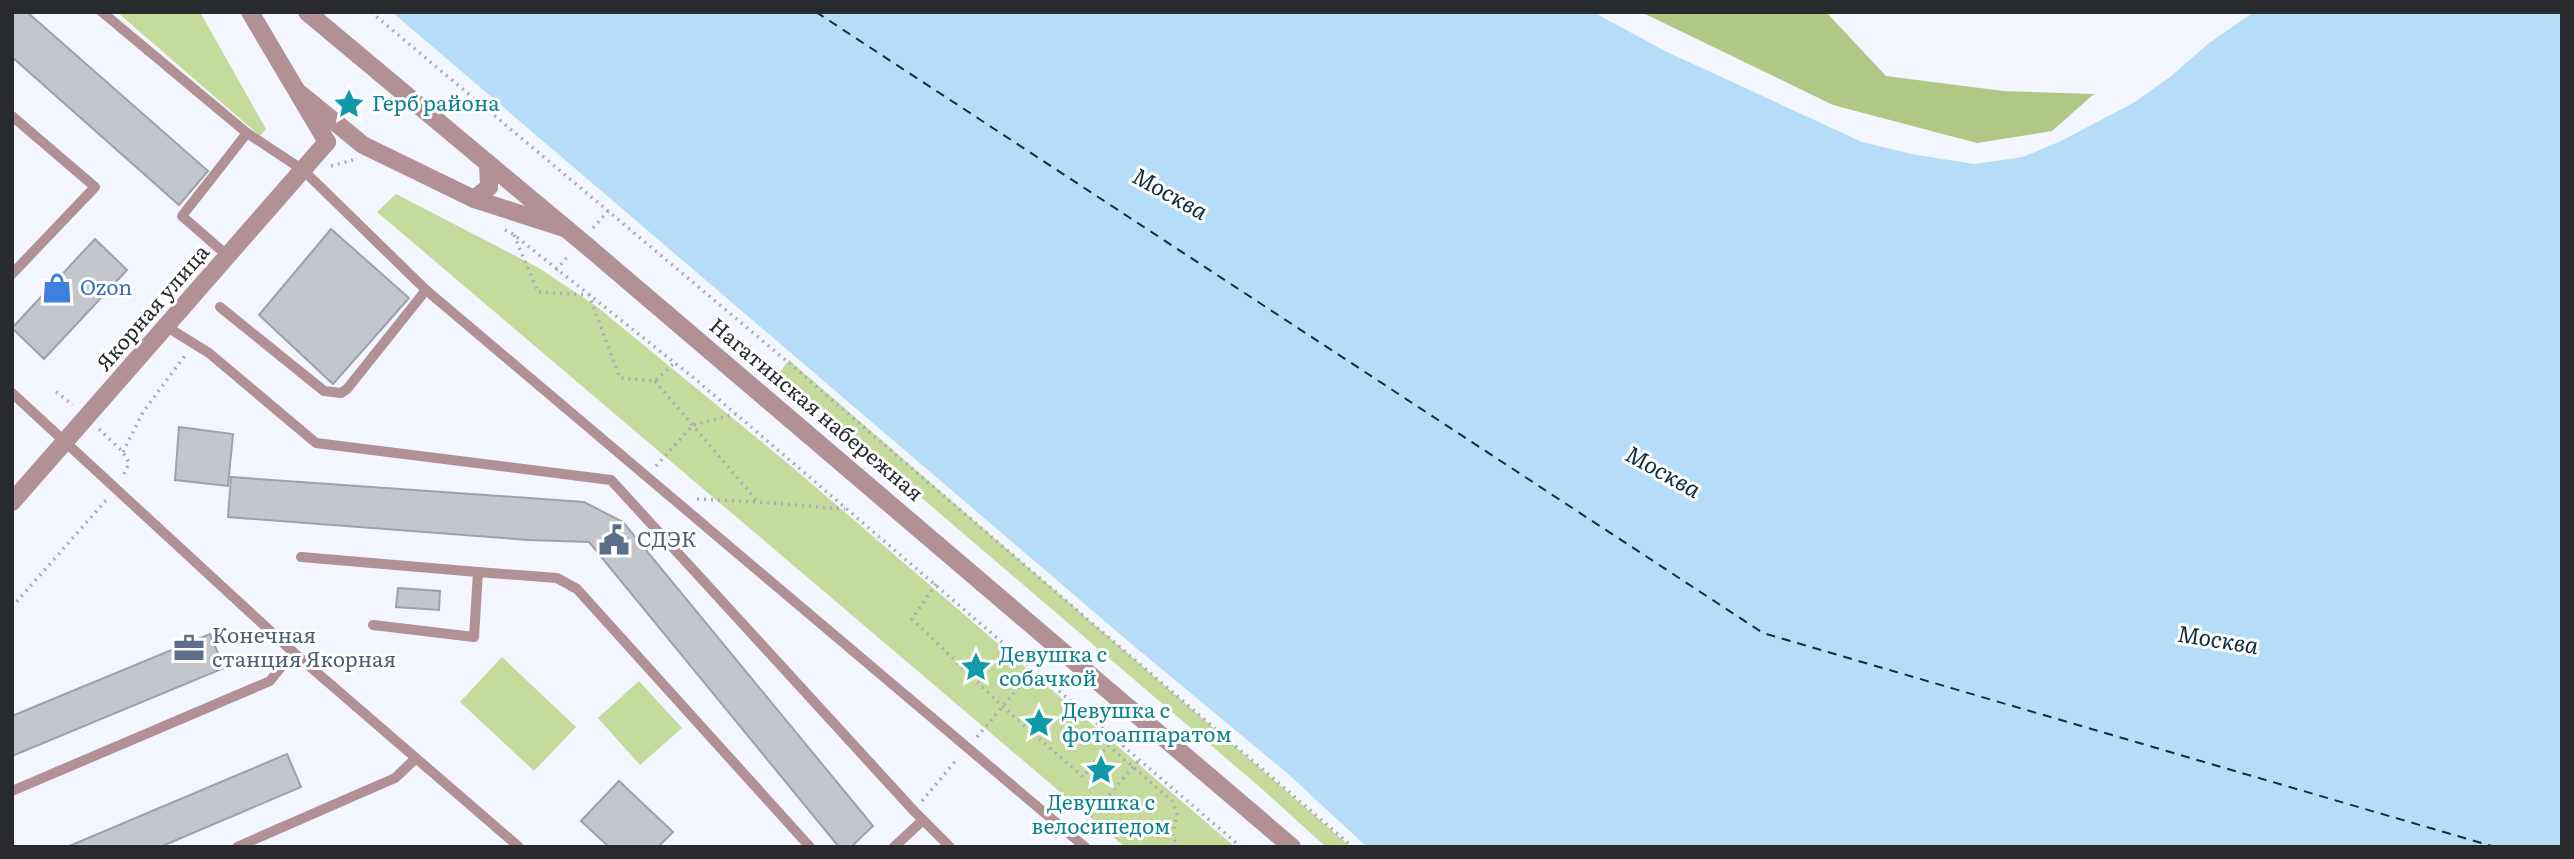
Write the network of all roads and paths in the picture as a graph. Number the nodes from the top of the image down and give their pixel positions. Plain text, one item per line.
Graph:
1 (102, 12) edge
2 (250, 12) edge
3 (307, 12) edge
4 (371, 12) edge
5 (298, 92) junction
6 (12, 116) edge
7 (247, 133) junction
8 (327, 142) junction
9 (363, 145) junction
10 (488, 163) junction
11 (303, 170) junction
12 (474, 199) junction
13 (569, 230) junction
14 (229, 257) junction
15 (12, 274) edge
16 (426, 290) junction
17 (589, 295) junction
18 (220, 307) dead end
19 (167, 327) junction
20 (194, 344) junction
21 (674, 362) junction
22 (655, 381) junction
23 (56, 391) dead end
24 (12, 393) edge
25 (736, 414) junction
26 (87, 417) junction
27 (693, 425) junction
28 (66, 442) junction
29 (123, 452) junction
30 (646, 476) junction
31 (117, 489) junction
32 (672, 498) junction
33 (12, 502) edge
34 (758, 502) junction
35 (848, 509) junction
36 (300, 557) dead end
37 (478, 572) junction
38 (936, 584) junction
39 (12, 607) edge
40 (373, 625) dead end
41 (293, 652) junction
42 (1034, 669) junction
43 (1002, 706) junction
44 (980, 733) dead end
45 (1114, 738) junction
46 (1108, 745) junction
47 (967, 747) junction
48 (415, 758) junction
49 (1139, 760) junction
50 (1133, 767) junction
51 (12, 792) edge
52 (914, 811) junction
53 (923, 820) junction
54 (1074, 837) junction
55 (237, 847) edge
56 (519, 847) edge
57 (810, 847) edge
58 (894, 847) edge
59 (950, 847) edge
60 (1085, 847) edge
61 (1179, 847) edge
62 (1241, 847) edge
63 (1292, 847) edge
64 (1353, 847) edge

1 - 7 lane
2 - 5 street
3 - 10 street, Нагатинская набережная
4 - 64 path
5 - 8 street
5 - 9 street
6 - 15 lane
7 - 11 lane
7 - 14 lane
8 - 9 street
8 - 11 street, Якорная улица
9 - 12 street
10 - 12 street
10 - 13 street, Нагатинская набережная
11 - 14 street, Якорная улица
11 - 16 lane
12 - 13 street
13 - 63 street, Нагатинская набережная
14 - 19 street, Якорная улица
16 - 18 lane
16 - 30 lane
17 - 17 path
17 - 21 path
17 - 22 path
19 - 20 lane
19 - 26 street, Якорная улица
20 - 29 path
20 - 52 lane
21 - 22 path
21 - 25 path
22 - 27 path
23 - 26 path
24 - 28 lane
25 - 27 path
25 - 35 path
26 - 28 street, Якорная улица
26 - 29 path
27 - 30 path
27 - 34 path
28 - 31 lane
28 - 33 street, Якорная улица
29 - 31 path
30 - 32 lane
31 - 39 path
31 - 41 lane
32 - 34 path
32 - 47 lane
34 - 35 path
35 - 38 path
36 - 37 lane
37 - 40 lane
37 - 57 lane
38 - 42 path
38 - 43 path
41 - 48 lane
41 - 51 lane
42 - 43 path
42 - 45 path
43 - 44 path
43 - 46 path
45 - 46 path
45 - 49 path
46 - 50 path
47 - 52 path
47 - 54 lane
48 - 55 lane
48 - 56 lane
49 - 50 path
49 - 62 path
50 - 54 path
50 - 61 path
52 - 53 lane
53 - 58 lane
53 - 59 lane
54 - 60 lane

